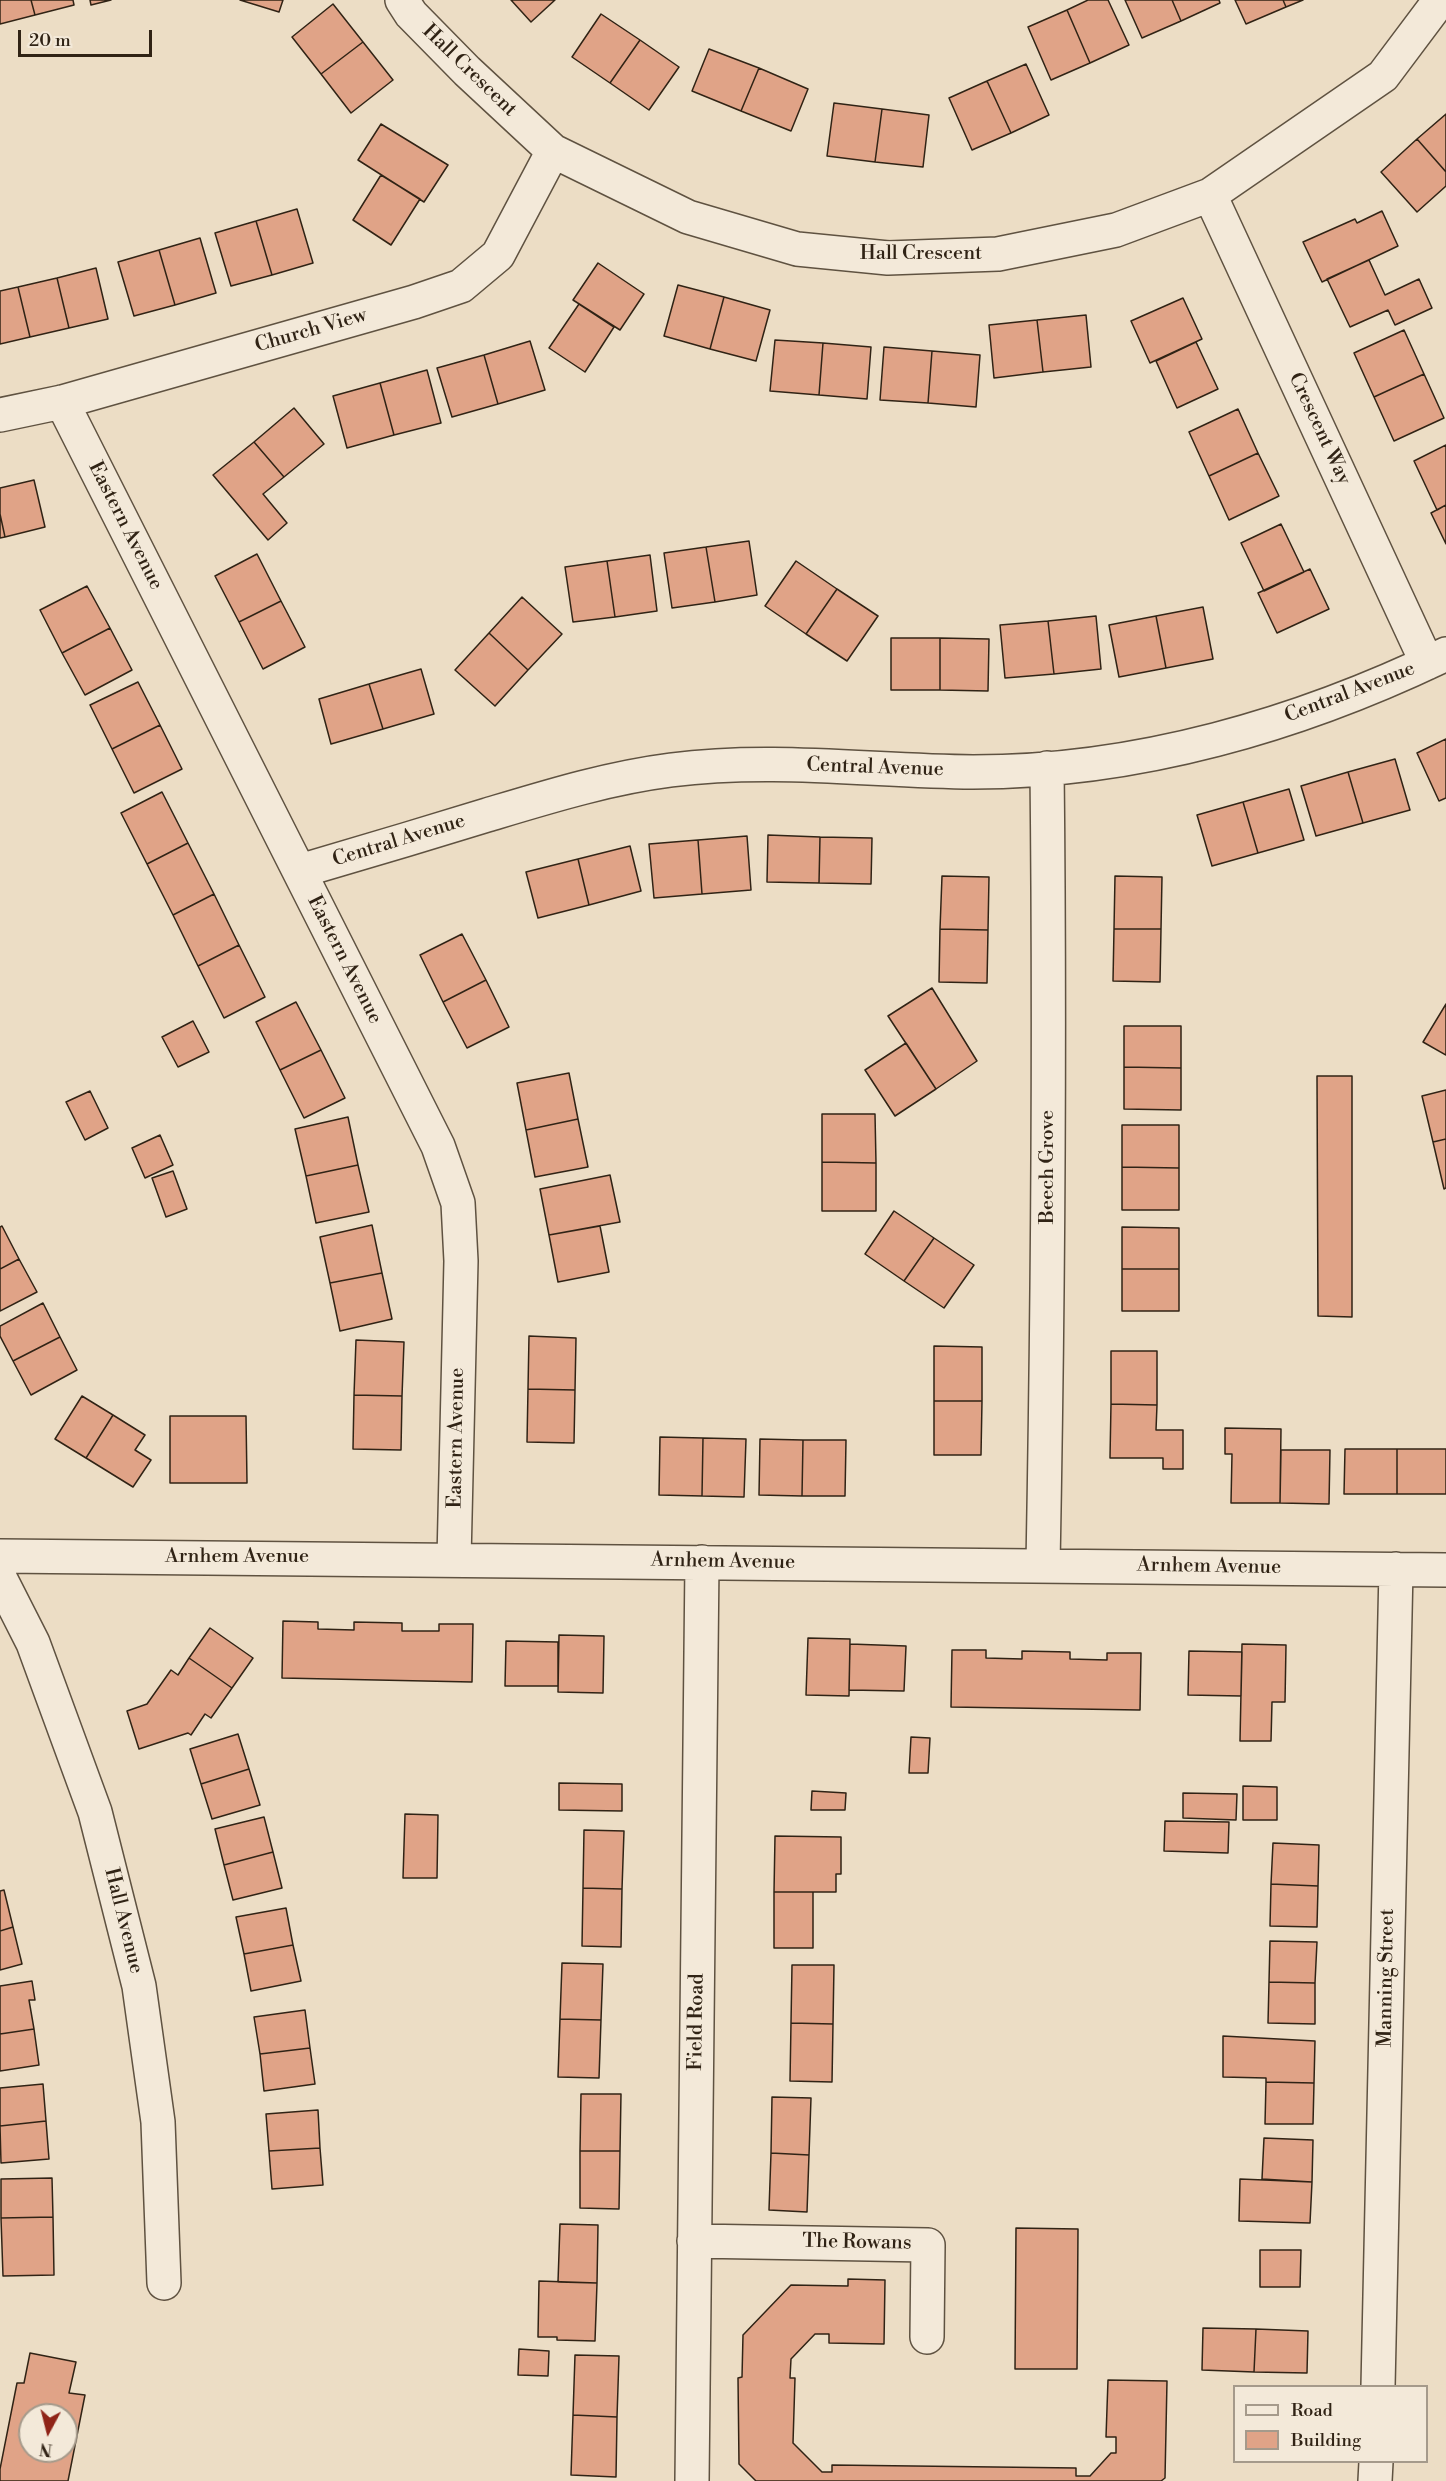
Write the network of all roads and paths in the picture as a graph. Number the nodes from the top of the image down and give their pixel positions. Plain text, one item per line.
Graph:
1 (402, 0) edge
2 (1440, 0) edge
3 (553, 151) junction
4 (1210, 195) junction
5 (62, 402) junction
6 (0, 415) edge
7 (1436, 659) edge
8 (1047, 768) junction
9 (300, 871) junction
10 (0, 1556) edge
11 (454, 1559) junction
12 (702, 1562) junction
13 (1043, 1565) junction
14 (1396, 1569) junction
15 (1446, 1570) edge
16 (0, 1578) edge
17 (694, 2241) junction
18 (164, 2283) dead end
19 (927, 2337) dead end
20 (1377, 2385) edge
21 (1376, 2463) edge
22 (692, 2481) edge
23 (1375, 2481) edge

1 - 3 street, Hall Crescent
2 - 4 street, Hall Crescent
3 - 4 street, Hall Crescent
3 - 5 street, Church View
4 - 7 street, Crescent Way
5 - 6 street, Church View
5 - 9 street, Eastern Avenue
7 - 8 street, Central Avenue
8 - 9 street, Central Avenue
8 - 13 street, Beech Grove
9 - 11 street, Eastern Avenue
10 - 11 street, Arnhem Avenue
11 - 12 street, Arnhem Avenue
12 - 13 street, Arnhem Avenue
12 - 17 street, Field Road
13 - 14 street, Arnhem Avenue
14 - 15 street, Arnhem Avenue
14 - 20 street, Manning Street
16 - 18 street, Hall Avenue
17 - 19 street, The Rowans
17 - 22 street, Field Road
21 - 23 street

